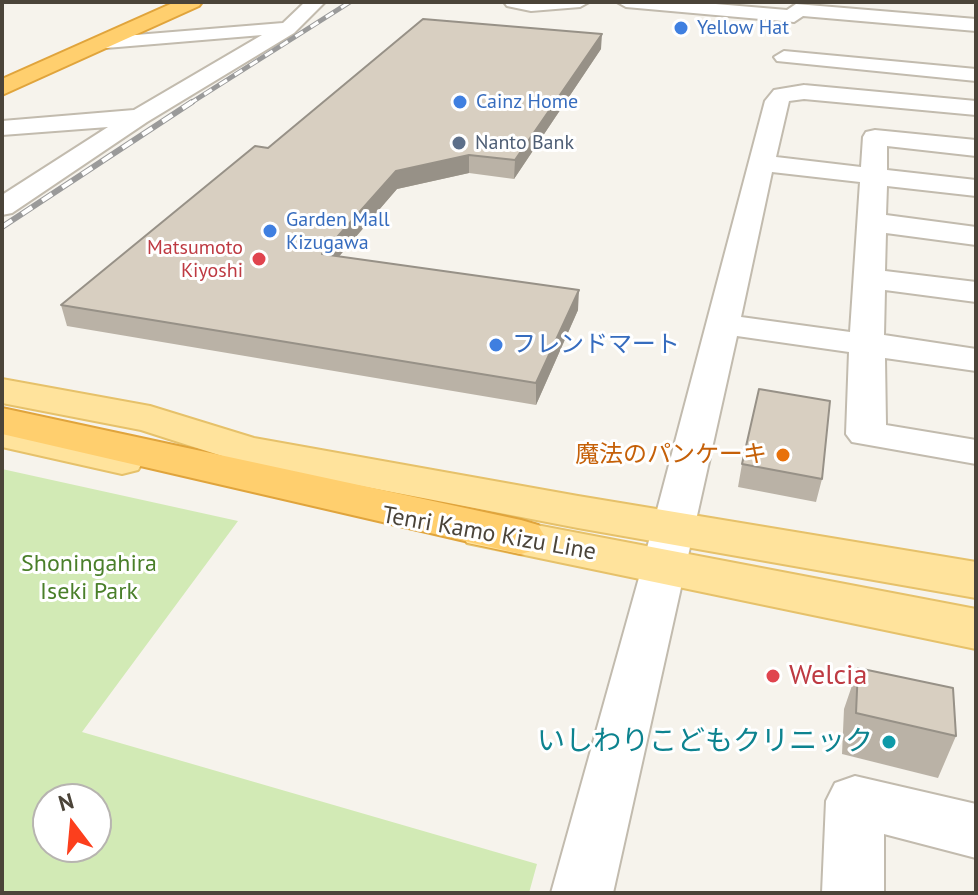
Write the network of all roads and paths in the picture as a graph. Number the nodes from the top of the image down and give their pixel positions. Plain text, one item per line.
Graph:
1 (192, 2) edge
2 (316, 2) edge
3 (513, 2) edge
4 (580, 2) edge
5 (626, 2) edge
6 (971, 5) dead end
7 (794, 16) edge
8 (976, 26) edge
9 (287, 27) junction
10 (106, 42) junction
11 (784, 57) junction
12 (976, 75) edge
13 (2, 81) edge
14 (2, 88) edge
15 (782, 95) junction
16 (976, 108) edge
17 (139, 117) junction
18 (2, 128) edge
19 (976, 148) edge
20 (761, 163) junction
21 (871, 176) junction
22 (976, 188) edge
23 (2, 207) edge
24 (870, 222) junction
25 (976, 236) edge
26 (868, 278) junction
27 (976, 292) edge
28 (722, 324) junction
29 (867, 344) junction
30 (976, 360) edge
31 (2, 391) edge
32 (2, 408) edge
33 (2, 421) edge
34 (2, 434) edge
35 (247, 450) junction
36 (976, 452) edge
37 (521, 537) junction
38 (670, 548) junction
39 (976, 580) edge
40 (976, 629) edge
41 (976, 831) edge
42 (582, 893) edge
43 (853, 893) edge

1 - 10 highway
2 - 9 street
3 - 4 street
5 - 7 street
6 - 8 street
7 - 8 street
7 - 11 street
9 - 10 street
9 - 17 street
10 - 13 highway
10 - 14 highway
11 - 12 street
11 - 15 street
15 - 16 street
15 - 20 street
17 - 18 street
17 - 23 street
19 - 21 street
20 - 21 street
20 - 28 street
21 - 22 street
21 - 24 street
24 - 25 street
24 - 26 street
26 - 27 street
26 - 29 street
28 - 29 street
28 - 38 street
29 - 30 street
29 - 36 street
31 - 35 main road, Tenri Kamo Kizu Line
32 - 35 highway
33 - 37 highway
34 - 37 main road, Tenri Kamo Kizu Line
35 - 38 main road, Tenri Kamo Kizu Line
37 - 38 main road, Tenri Kamo Kizu Line
38 - 39 main road, Tenri Kamo Kizu Line
38 - 40 main road, Tenri Kamo Kizu Line
38 - 42 street
41 - 43 street

